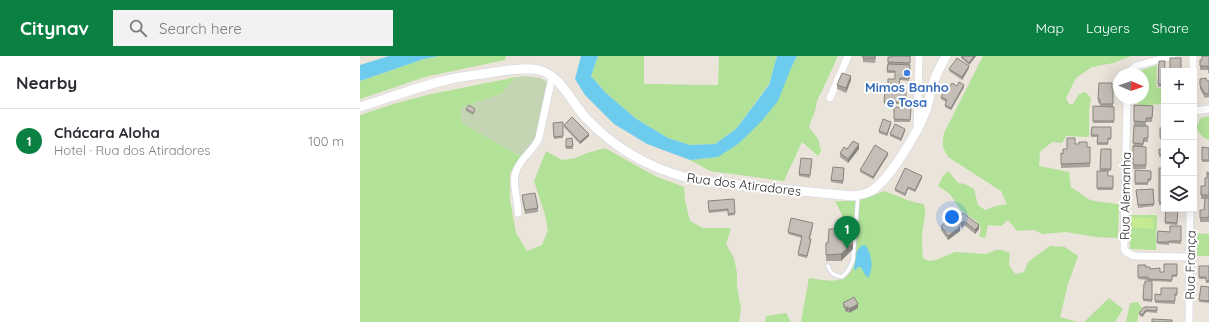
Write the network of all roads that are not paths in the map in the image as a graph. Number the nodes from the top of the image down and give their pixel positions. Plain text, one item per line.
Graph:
1 (848, 56) edge
2 (920, 56) edge
3 (946, 56) edge
4 (1172, 56) edge
5 (1193, 56) edge
6 (1133, 68) edge
7 (1193, 68) edge
8 (552, 76) junction
9 (830, 98) dead end
10 (1127, 104) edge
11 (360, 106) edge
12 (1209, 109) edge
13 (1197, 111) edge
14 (917, 128) junction
15 (858, 195) junction
16 (1190, 212) edge
17 (518, 213) dead end
18 (1190, 257) junction
19 (828, 266) dead end
20 (1189, 322) edge

1 - 9 street
2 - 14 street
3 - 14 street, Rua dos Atiradores
4 - 6 street
5 - 7 street
8 - 11 street
8 - 15 street, Rua dos Atiradores
8 - 17 street
10 - 18 street, Rua Alemanha
12 - 13 street
14 - 15 street, Rua dos Atiradores
15 - 19 lane
16 - 18 street, Rua França
18 - 20 street, Rua França

